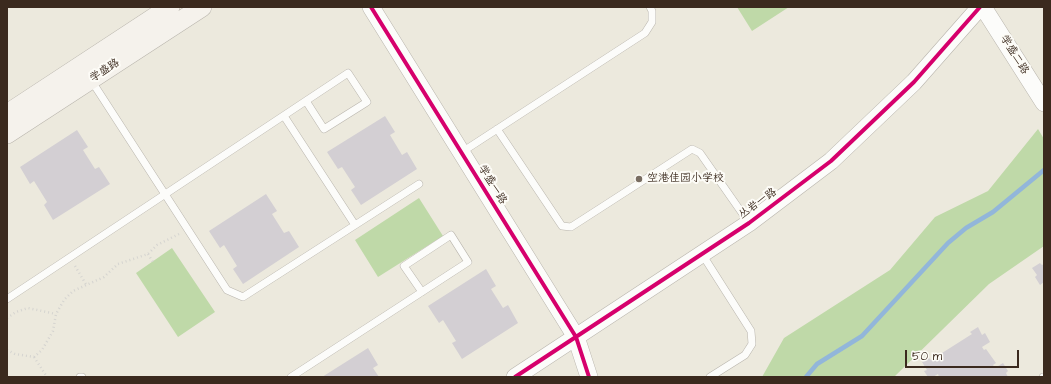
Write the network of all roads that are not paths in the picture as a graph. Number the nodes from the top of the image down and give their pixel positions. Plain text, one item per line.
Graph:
1 (170, 7) edge
2 (202, 7) edge
3 (371, 7) edge
4 (650, 7) edge
5 (980, 7) edge
6 (983, 7) edge
7 (91, 80) junction
8 (306, 101) junction
9 (1044, 103) edge
10 (7, 114) edge
11 (284, 116) junction
12 (497, 129) junction
13 (7, 134) edge
14 (462, 153) junction
15 (419, 184) dead end
16 (165, 194) junction
17 (749, 223) junction
18 (355, 225) junction
19 (702, 254) junction
20 (422, 292) junction
21 (7, 299) edge
22 (576, 337) junction
23 (290, 377) edge
24 (515, 377) edge
25 (589, 377) edge
26 (710, 377) edge

1 - 10 main road, 学盛路
2 - 7 main road, 学盛路
3 - 14 street, 学盛一路
4 - 12 lane
5 - 17 street, 丛岩一路
6 - 9 street, 学盛二路
7 - 13 main road, 学盛路
7 - 16 lane
8 - 8 lane
8 - 11 lane
11 - 16 lane
11 - 18 lane
12 - 14 lane
12 - 17 lane
14 - 22 street, 学盛一路
15 - 18 lane
16 - 18 lane
16 - 21 lane
17 - 19 street, 丛岩一路
19 - 22 street, 丛岩一路
19 - 26 lane
20 - 20 lane
20 - 23 lane
22 - 24 street, 丛岩一路
22 - 25 street, 学盛一路

